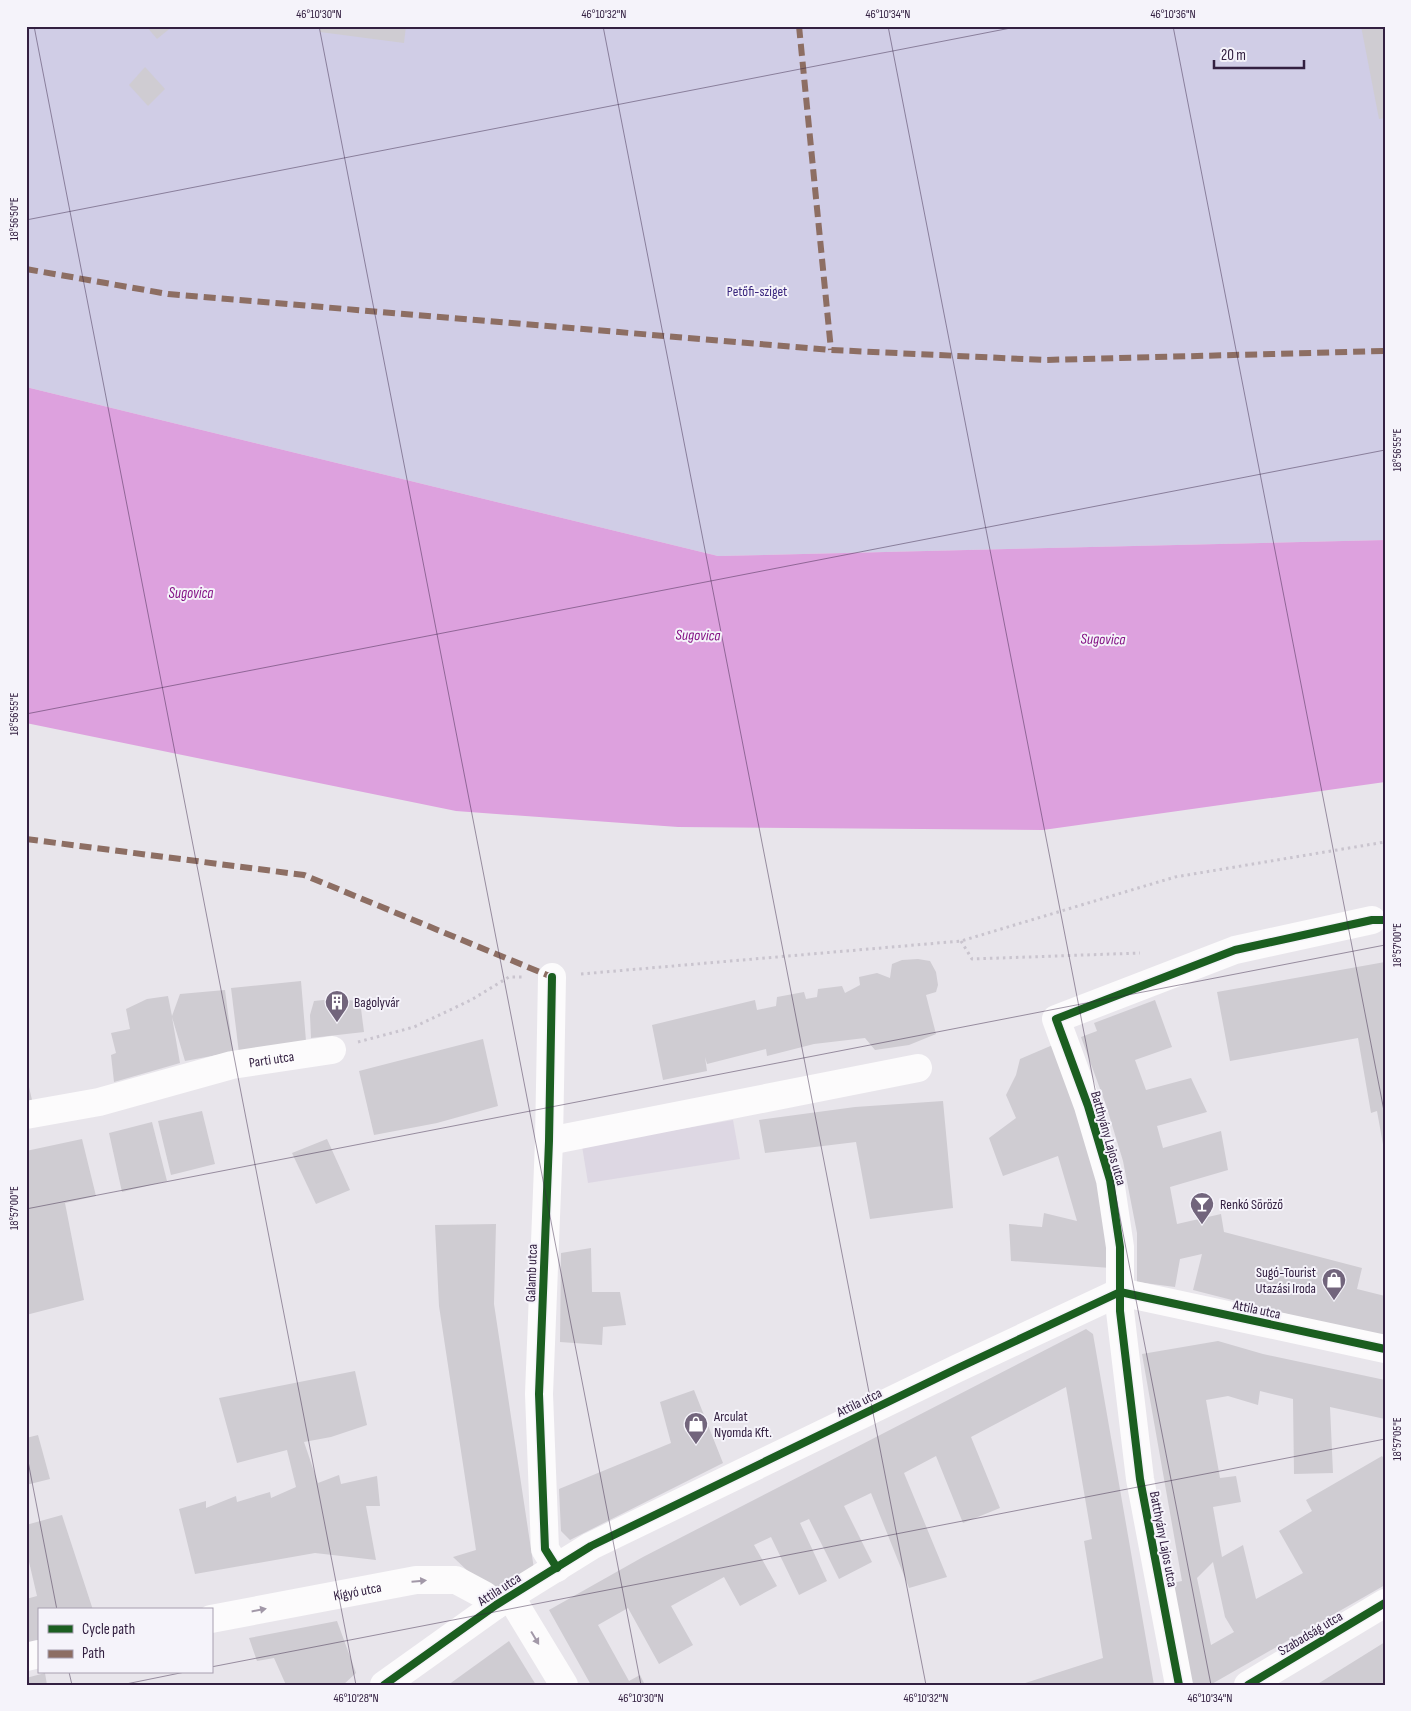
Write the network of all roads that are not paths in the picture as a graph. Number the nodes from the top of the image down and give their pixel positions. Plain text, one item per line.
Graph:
1 (1372, 920) dead end
2 (552, 977) road end
3 (332, 1050) road end
4 (918, 1068) dead end
5 (26, 1115) edge
6 (549, 1141) junction
7 (1120, 1292) junction
8 (1385, 1349) edge
9 (557, 1568) junction
10 (503, 1601) junction
11 (1385, 1604) edge
12 (212, 1619) edge
13 (384, 1685) edge
14 (564, 1685) edge
15 (1179, 1685) edge
16 (1248, 1685) edge

1 - 7 street, Batthyány Lajos utca
2 - 6 street, Galamb utca
3 - 5 street, Parti utca
4 - 6 street
6 - 9 street, Galamb utca
7 - 8 street, Attila utca
7 - 9 street, Attila utca
7 - 15 street, Batthyány Lajos utca
9 - 10 street, Attila utca
12 -> 10 street, Kígyó utca
10 - 13 street, Attila utca
10 -> 14 street
11 - 16 street, Szabadság utca

